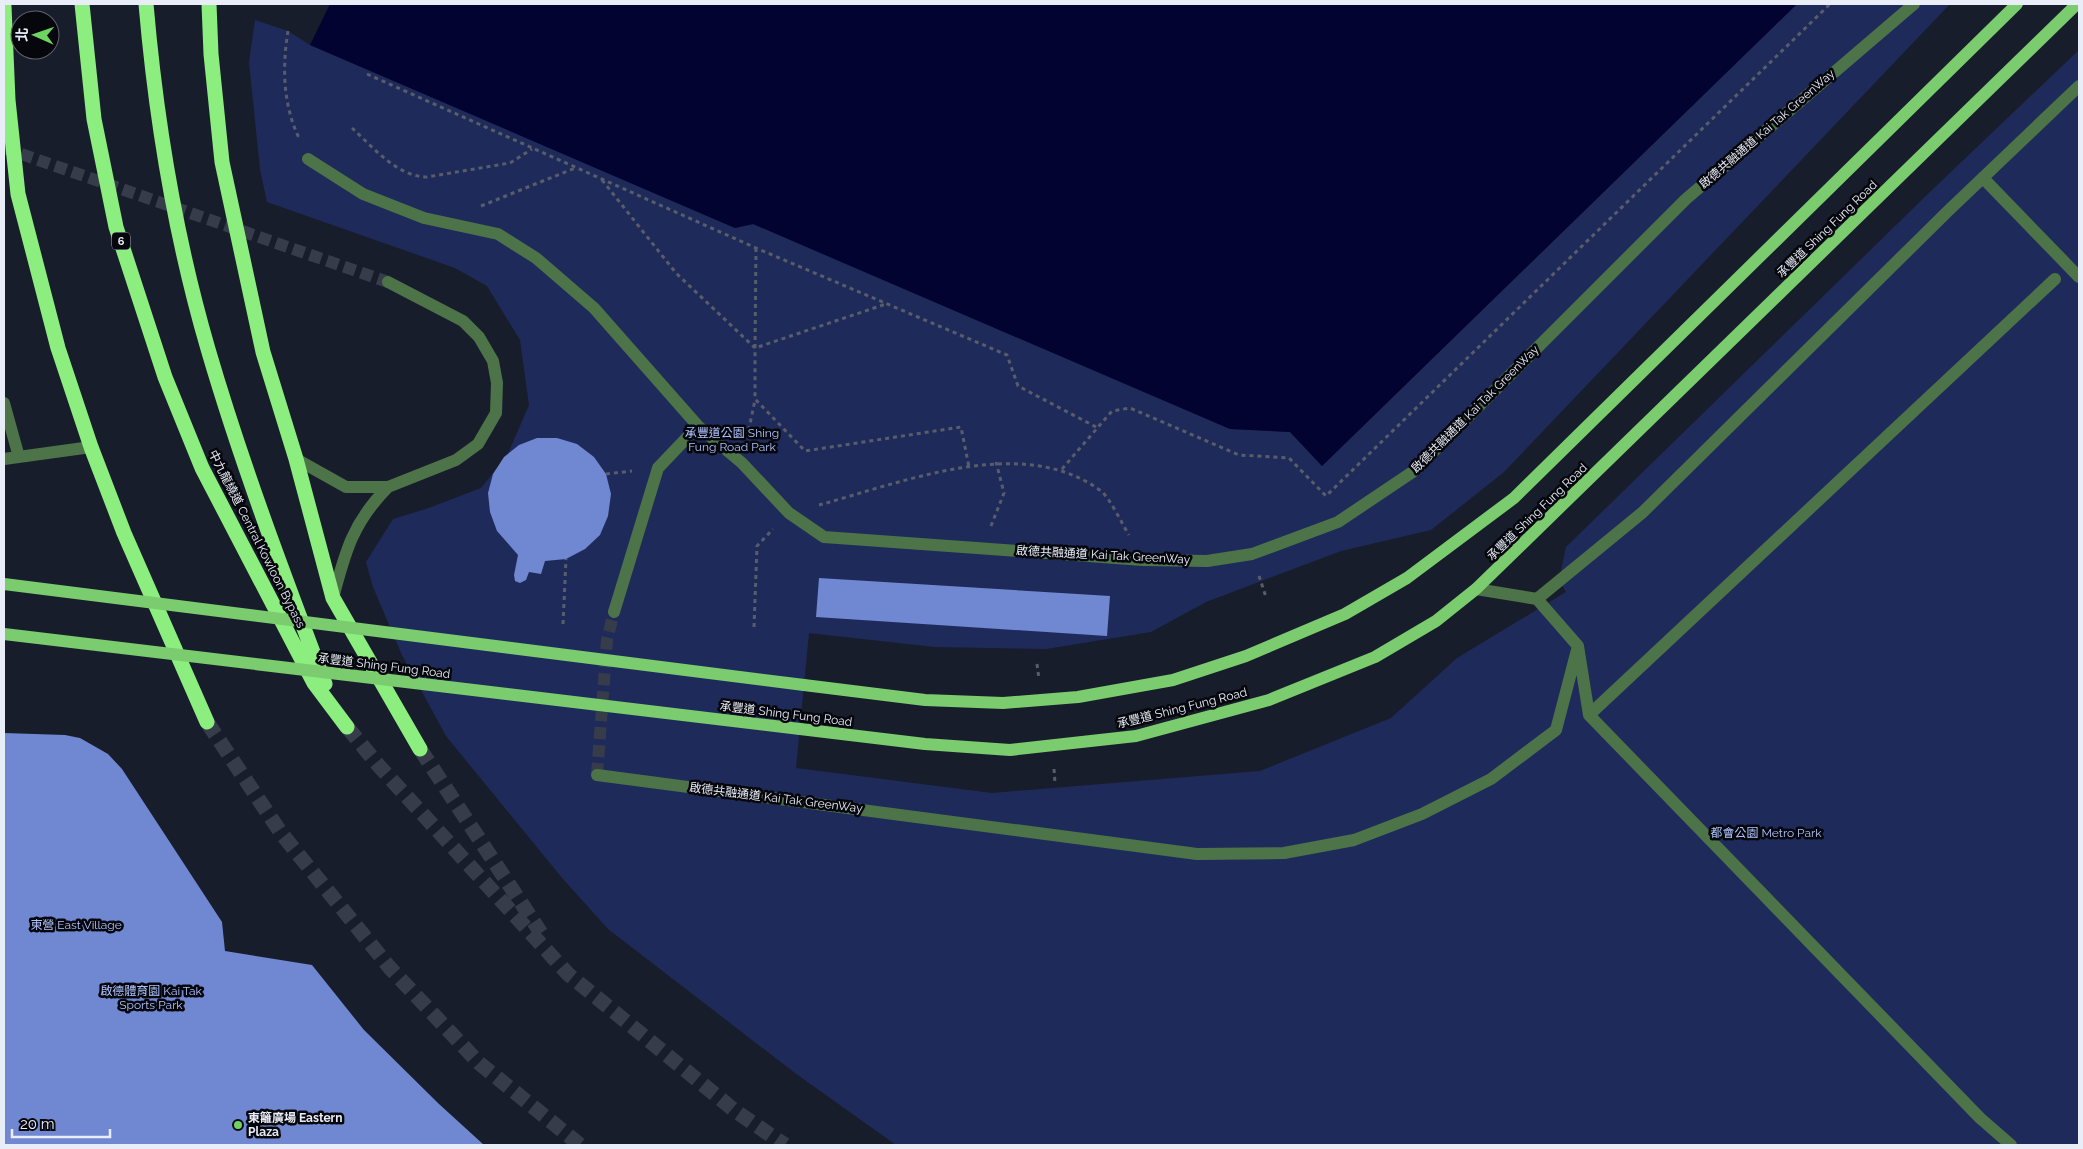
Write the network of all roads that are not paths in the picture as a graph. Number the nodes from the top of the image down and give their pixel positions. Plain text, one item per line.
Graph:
1 (82, 4) edge
2 (146, 4) edge
3 (209, 4) edge
4 (1914, 4) edge
5 (2017, 4) edge
6 (2077, 4) edge
7 (4, 6) edge
8 (2079, 86) edge
9 (4, 154) edge
10 (308, 158) road end
11 (4, 164) edge
12 (1983, 178) junction
13 (18, 194) junction
14 (2079, 277) edge
15 (2055, 279) dead end
16 (388, 282) tunnel mouth
17 (4, 404) edge
18 (698, 426) junction
19 (91, 447) junction
20 (19, 457) junction
21 (4, 459) edge
22 (296, 459) junction
23 (388, 487) junction
24 (4, 584) edge
25 (1476, 589) junction
26 (333, 598) junction
27 (1537, 599) junction
28 (614, 612) tunnel mouth
29 (4, 634) edge
30 (1578, 646) junction
31 (1589, 715) junction
32 (208, 722) tunnel mouth
33 (420, 749) tunnel mouth
34 (597, 775) dead end
35 (2011, 1145) edge

1 - 2 highway, 中九龍繞道 Central Kowloon Bypass / 6
3 - 22 highway
4 - 18 street, 啟德共融通道 Kai Tak GreenWay
5 - 24 main road, bridge
6 - 25 main road, 承豐道 Shing Fung Road
7 - 13 highway
8 - 12 street
9 - 13 highway
10 - 18 street, 啟德共融通道 Kai Tak GreenWay
11 - 13 highway
12 - 14 street
12 - 27 street
13 - 19 highway
15 - 31 street
16 - 23 street
17 - 20 street
18 - 28 street
19 - 20 street
19 - 32 highway
20 - 21 street
22 - 23 street
22 - 26 highway
23 - 26 street
25 - 27 street
25 - 29 main road, 承豐道 Shing Fung Road, bridge
26 - 33 highway
27 - 30 street
30 - 31 street
30 - 34 street, 啟德共融通道 Kai Tak GreenWay
31 - 35 street

